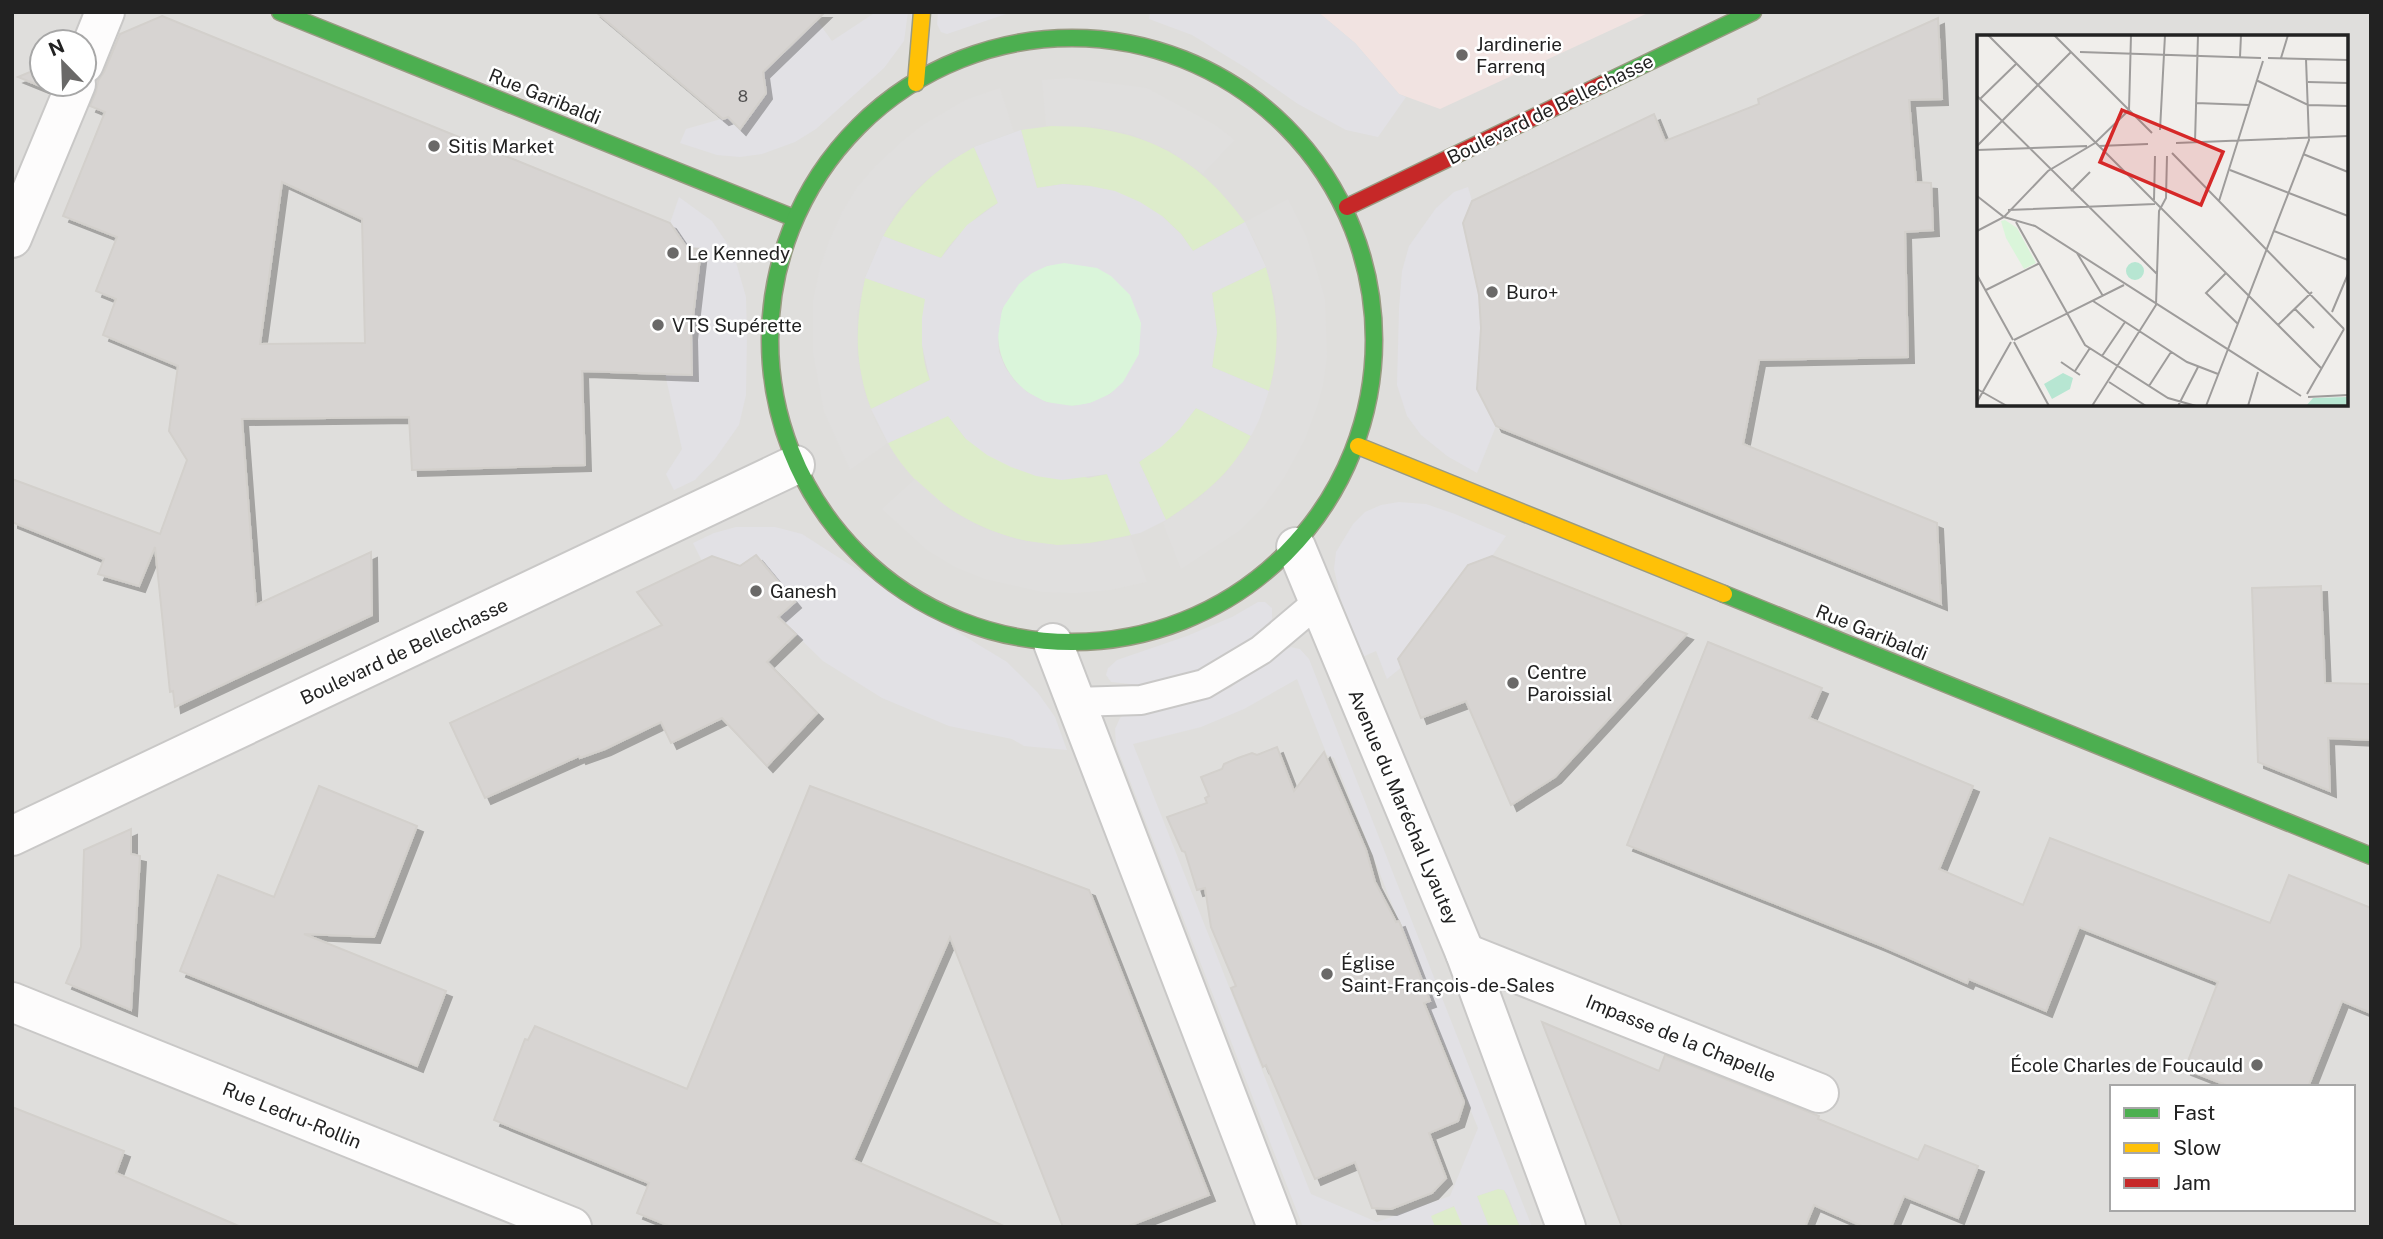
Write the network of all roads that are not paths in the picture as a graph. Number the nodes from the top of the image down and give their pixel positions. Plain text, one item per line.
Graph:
1 (105, 12) edge
2 (280, 12) edge
3 (922, 12) edge
4 (1740, 15) edge
5 (98, 29) edge
6 (916, 83) junction
7 (70, 98) edge
8 (1347, 207) junction
9 (794, 218) junction
10 (12, 238) edge
11 (1358, 446) junction
12 (795, 466) junction
13 (1296, 547) junction
14 (1319, 601) junction
15 (1053, 643) junction
16 (1074, 702) junction
17 (12, 836) edge
18 (2371, 856) edge
19 (1465, 953) junction
20 (12, 1002) edge
21 (1819, 1093) dead end
22 (572, 1227) edge
23 (1277, 1227) edge
24 (1566, 1227) edge

1 - 5 street
2 - 9 street, Rue Garibaldi
3 - 6 street
4 - 8 street, Boulevard de Bellechasse
6 - 8 street
6 - 9 street
7 - 10 street
8 - 11 street
9 - 12 street
11 - 13 street
11 - 18 street, Rue Garibaldi
12 - 15 street
12 - 17 street, Boulevard de Bellechasse
13 - 14 street, Avenue du Maréchal Lyautey
13 - 15 street
14 - 16 lane
14 - 19 street, Avenue du Maréchal Lyautey
15 - 16 street
16 - 23 street
19 - 21 street, Impasse de la Chapelle
19 - 24 street, Avenue du Maréchal Lyautey
20 - 22 street, Rue Ledru-Rollin

